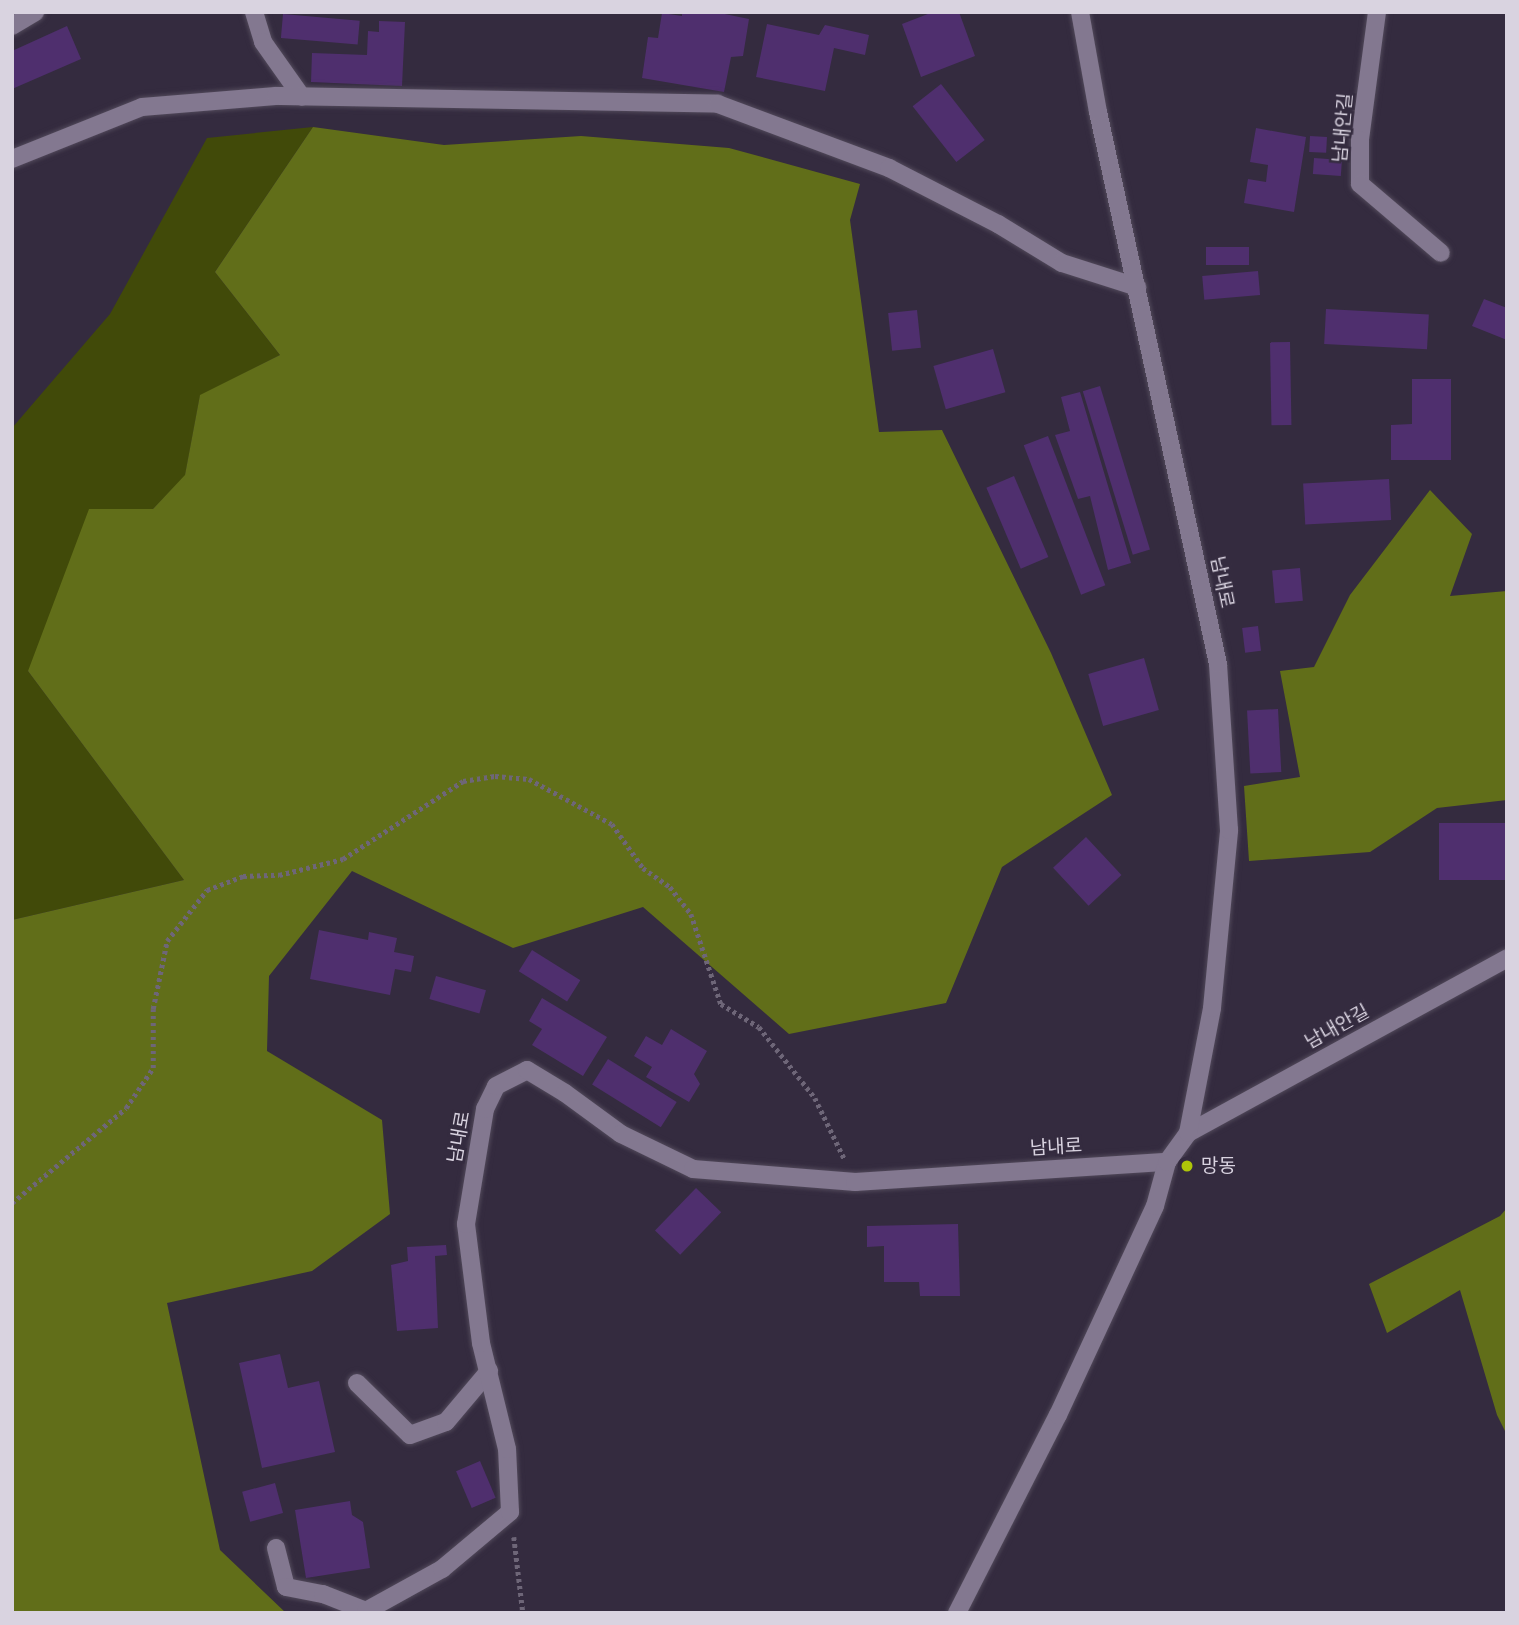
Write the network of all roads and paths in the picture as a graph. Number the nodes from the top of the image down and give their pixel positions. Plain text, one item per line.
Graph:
1 (35, 12) edge
2 (254, 12) edge
3 (1080, 12) edge
4 (1377, 12) edge
5 (12, 26) edge
6 (302, 97) junction
7 (12, 159) edge
8 (1441, 253) dead end
9 (1137, 287) junction
10 (1507, 958) edge
11 (1188, 1133) junction
12 (1167, 1162) junction
13 (855, 1182) junction
14 (12, 1203) edge
15 (489, 1371) junction
16 (357, 1383) dead end
17 (510, 1512) junction
18 (276, 1548) dead end
19 (523, 1613) edge
20 (957, 1613) edge

1 - 5 street
2 - 6 street
3 - 9 street, 남내로
4 - 8 street, 남내안길
6 - 7 street
6 - 9 street
9 - 11 street, 남내로
10 - 11 street, 남내안길
11 - 12 street, 남내로
12 - 13 street, 남내로
12 - 20 street, 남내로
13 - 14 path
13 - 15 street, 남내로
15 - 16 street
15 - 17 street, 남내로
17 - 18 street
17 - 19 path

